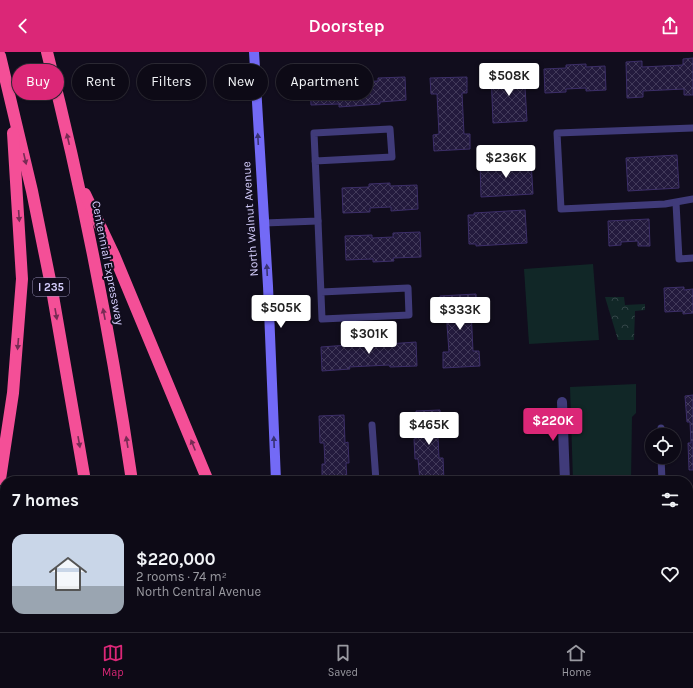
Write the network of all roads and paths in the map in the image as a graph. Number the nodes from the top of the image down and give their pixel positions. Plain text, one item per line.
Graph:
1 (47, 52) edge
2 (254, 52) edge
3 (0, 56) edge
4 (10, 94) junction
5 (693, 128) edge
6 (315, 162) junction
7 (77, 177) junction
8 (693, 199) edge
9 (676, 203) junction
10 (318, 221) junction
11 (264, 223) junction
12 (693, 258) edge
13 (321, 292) junction
14 (562, 402) dead end
15 (372, 425) dead end
16 (661, 464) edge
17 (0, 476) edge
18 (84, 476) edge
19 (131, 476) edge
20 (206, 476) edge
21 (276, 476) edge
22 (376, 476) edge
23 (565, 476) edge
24 (662, 476) edge

7 -> 1 highway, Centennial Expressway
11 -> 2 main road, North Walnut Avenue
3 - 4 highway, I 235
4 -> 17 highway
4 -> 18 highway, I 235
5 - 9 lane
6 - 6 lane
6 - 10 lane
19 -> 7 highway, Centennial Expressway
20 -> 7 highway
8 - 9 lane
9 - 12 lane
10 - 11 lane
10 - 13 lane
21 -> 11 main road, North Walnut Avenue
13 - 13 lane
14 - 23 street
15 - 22 lane
16 - 24 lane

